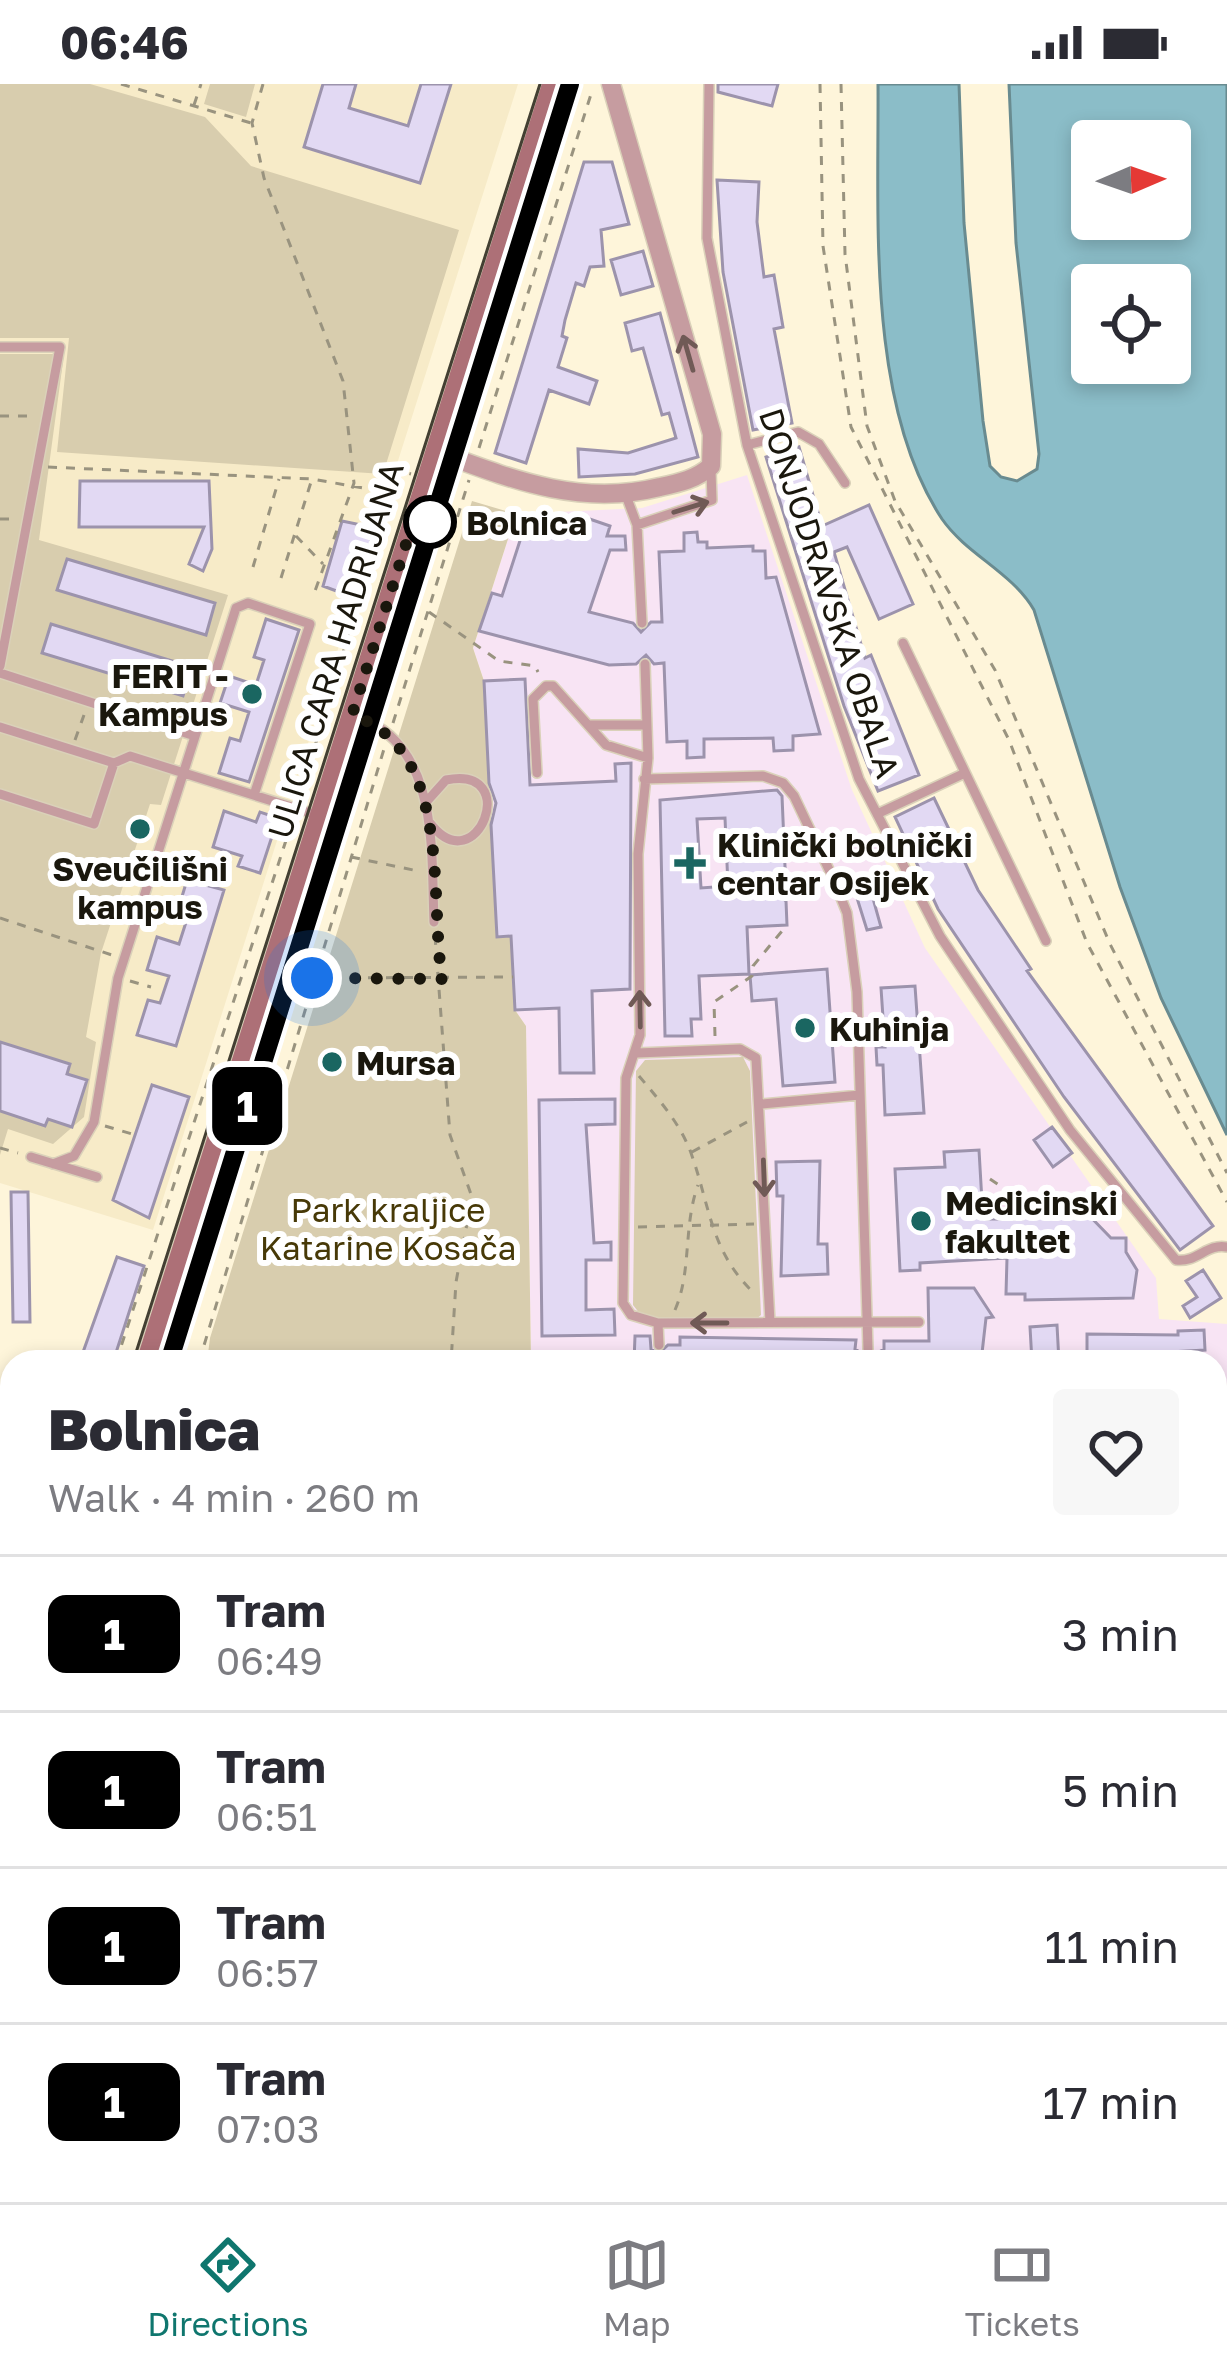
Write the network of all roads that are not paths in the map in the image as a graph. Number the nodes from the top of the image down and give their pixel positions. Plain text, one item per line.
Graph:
1 (556, 84) edge
2 (611, 84) edge
3 (710, 84) edge
4 (0, 347) edge
5 (747, 445) junction
6 (435, 451) junction
7 (711, 466) junction
8 (844, 483) dead end
9 (626, 493) junction
10 (638, 525) junction
11 (643, 623) dead end
12 (903, 644) dead end
13 (645, 664) dead end
14 (0, 670) edge
15 (352, 715) junction
16 (588, 725) junction
17 (646, 725) junction
18 (0, 727) edge
19 (194, 736) junction
20 (648, 758) junction
21 (113, 764) junction
22 (182, 773) junction
23 (538, 773) dead end
24 (965, 773) junction
25 (644, 779) junction
26 (0, 794) edge
27 (254, 795) junction
28 (427, 803) junction
29 (309, 812) junction
30 (877, 814) junction
31 (430, 823) junction
32 (434, 922) road end
33 (1046, 941) dead end
34 (637, 1054) junction
35 (860, 1095) junction
36 (761, 1109) junction
37 (31, 1157) road end
38 (53, 1164) junction
39 (97, 1177) dead end
40 (1227, 1246) edge
41 (770, 1322) junction
42 (868, 1322) junction
43 (919, 1322) dead end
44 (664, 1323) junction
45 (658, 1345) dead end
46 (868, 1349) dead end
47 (154, 1350) edge

1 - 6 main road, ULICA CARA HADRIJANA
7 -> 2 street
3 - 5 lane, DONJODRAVSKA OBALA
4 - 14 lane
5 - 8 lane
5 - 30 lane, DONJODRAVSKA OBALA
6 - 9 street
6 - 15 main road, ULICA CARA HADRIJANA
7 - 9 street
10 -> 7 lane
9 - 10 lane
10 - 11 lane
12 - 24 lane
13 - 17 lane
14 - 19 lane
15 - 28 lane
15 - 29 main road, ULICA CARA HADRIJANA
16 - 17 lane
16 - 20 lane
16 - 23 lane
17 - 20 lane
18 - 21 lane
19 - 22 lane
19 - 27 lane
20 - 25 lane
21 - 22 lane
21 - 26 lane
22 - 27 lane
22 - 38 lane
24 - 30 lane
24 - 33 lane
34 -> 25 lane
25 - 35 lane
27 - 29 lane
28 - 31 lane
28 - 31 lane
29 - 47 main road, ULICA CARA HADRIJANA
30 - 40 lane, DONJODRAVSKA OBALA
31 - 32 lane
34 - 36 lane
34 - 44 lane
35 - 36 lane
35 - 42 lane
36 -> 41 lane
37 - 38 lane
38 - 39 lane
41 - 42 lane
41 -> 44 lane
42 - 43 lane
42 - 46 lane
44 - 45 lane

